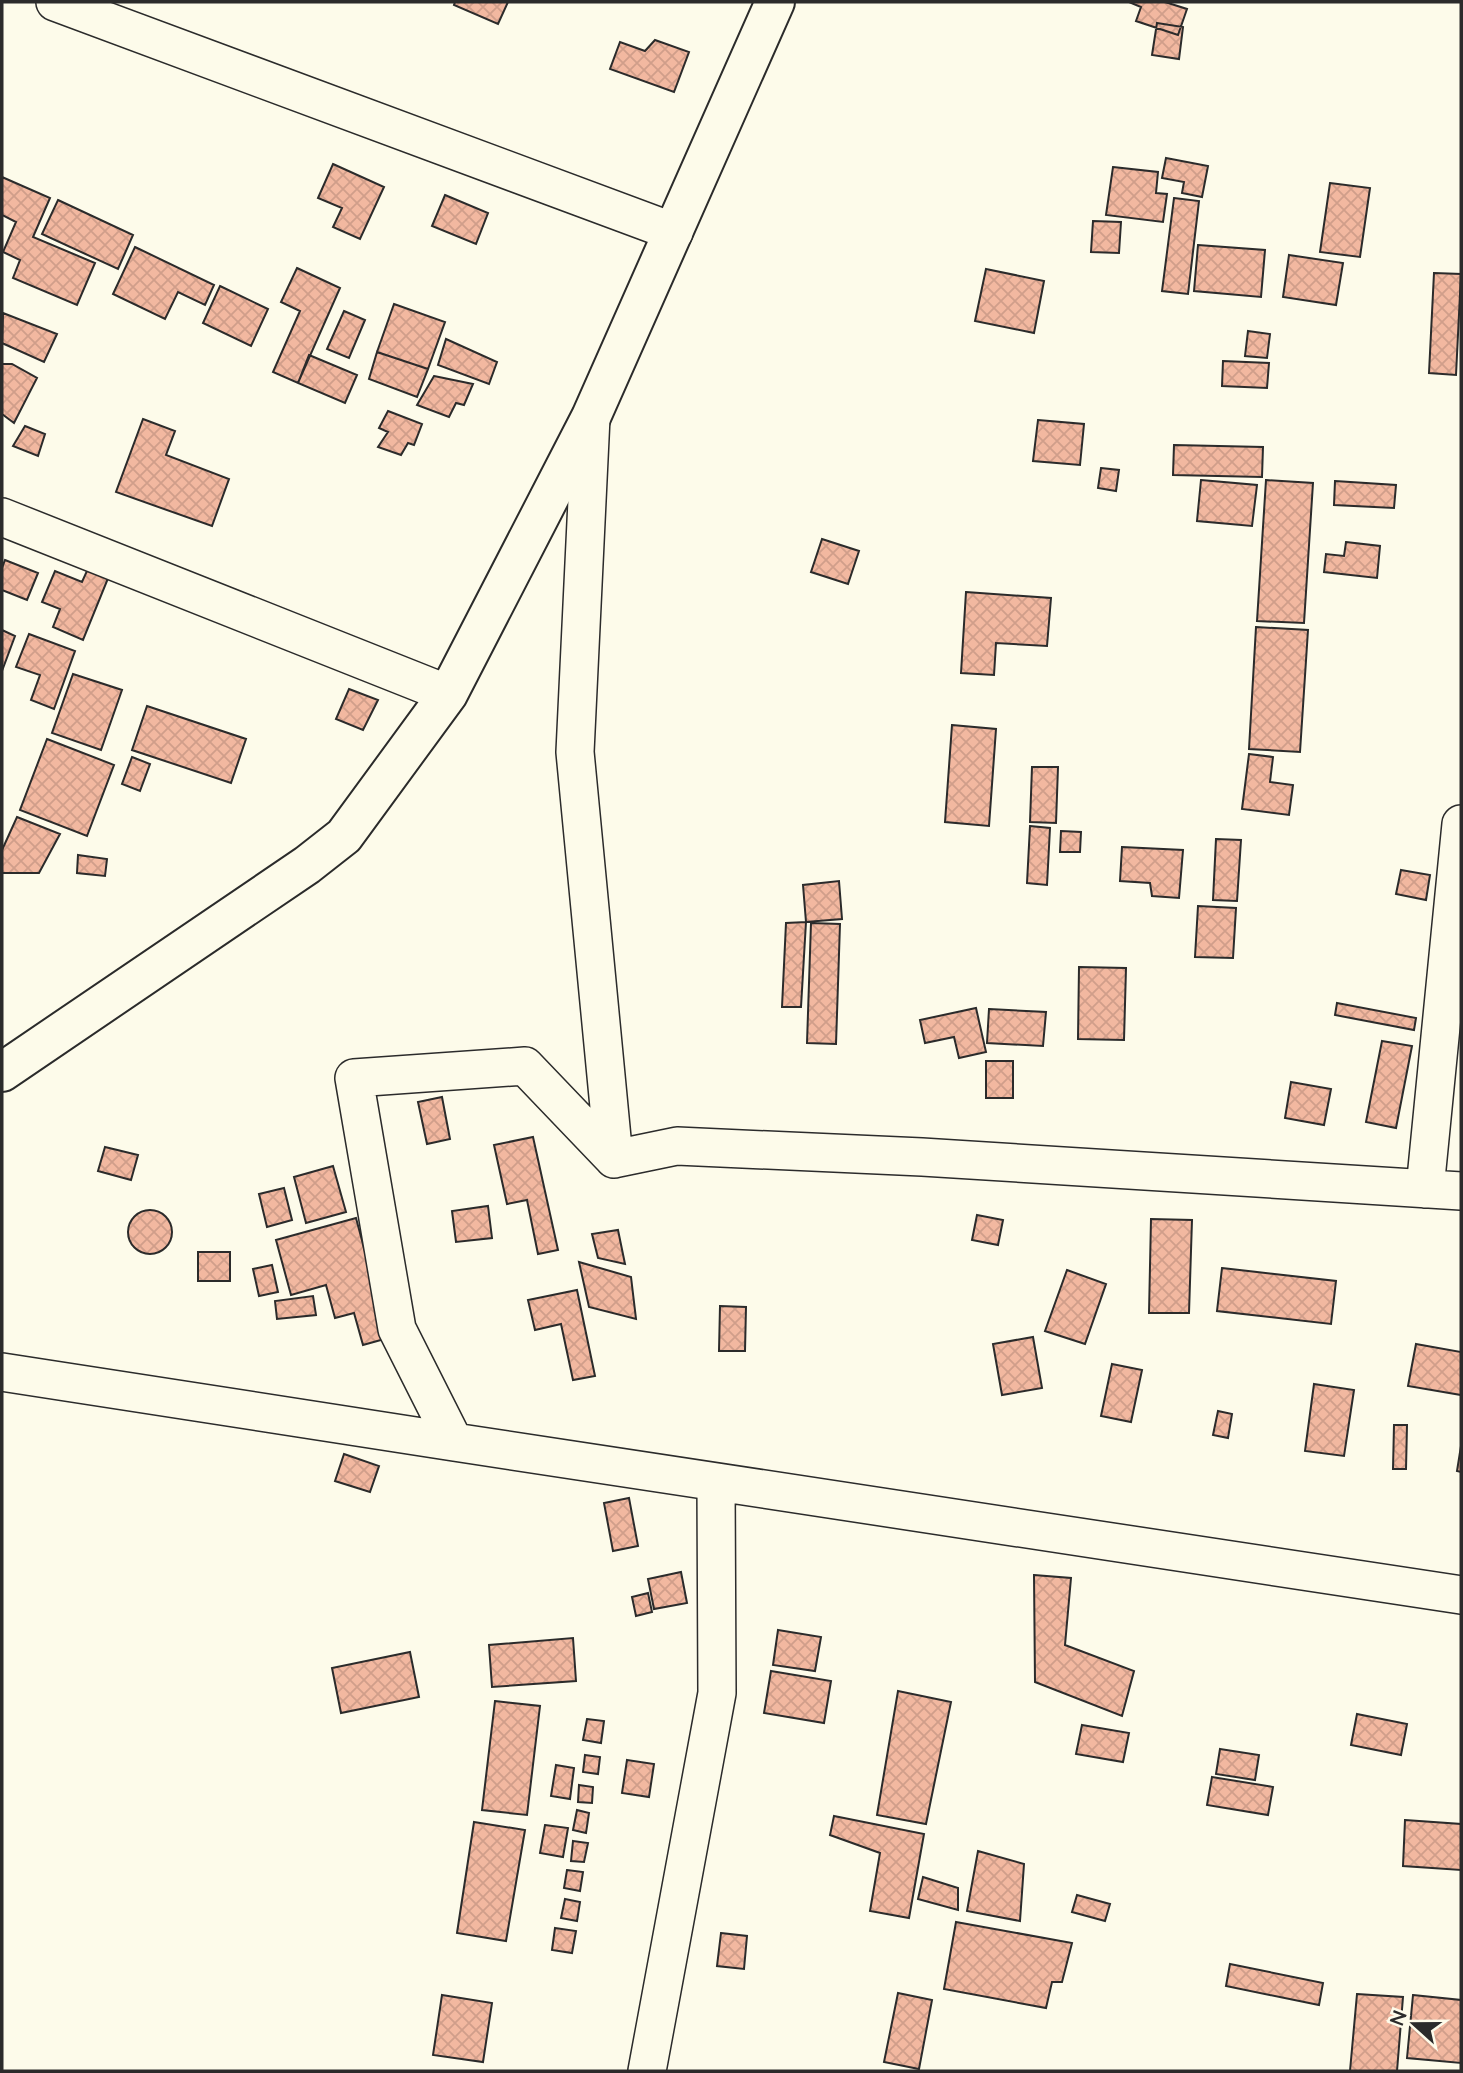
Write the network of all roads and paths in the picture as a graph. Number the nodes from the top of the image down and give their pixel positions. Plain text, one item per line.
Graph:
1 (55, 2) edge
2 (775, 2) edge
3 (674, 232) junction
4 (591, 417) junction
5 (2, 517) edge
6 (448, 694) junction
7 (1461, 824) edge
8 (2, 1072) edge
9 (614, 1159) junction
10 (1425, 1189) junction
11 (1461, 1192) edge
12 (2, 1372) edge
13 (454, 1442) junction
14 (716, 1483) junction
15 (1461, 1595) edge
16 (647, 2071) edge

1 - 3 street
2 - 3 main road
3 - 4 main road
4 - 6 main road
4 - 9 street
5 - 6 street
6 - 8 main road
7 - 10 street
9 - 10 street
9 - 13 street
10 - 11 street
12 - 13 street
13 - 14 street
14 - 15 street
14 - 16 street

